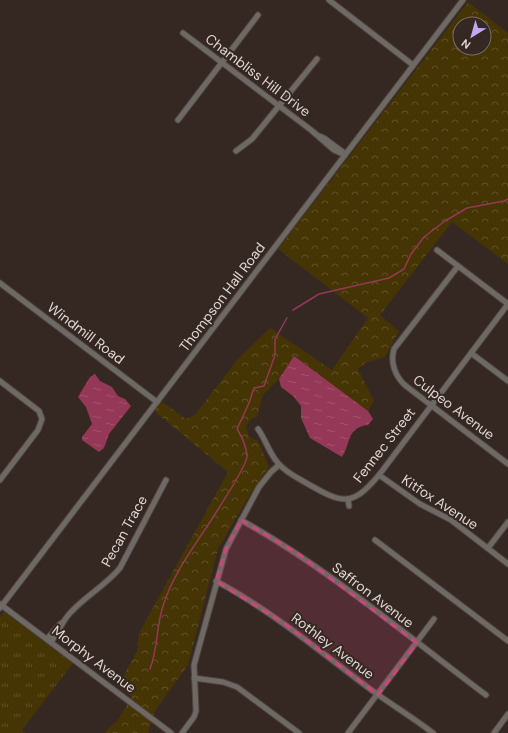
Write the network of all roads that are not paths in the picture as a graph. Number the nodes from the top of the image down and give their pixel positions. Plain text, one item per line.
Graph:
1 (330, 0) edge
2 (463, 0) edge
3 (258, 15) dead end
4 (183, 33) dead end
5 (317, 59) dead end
6 (222, 63) junction
7 (413, 65) junction
8 (279, 106) junction
9 (178, 120) dead end
10 (236, 151) dead end
11 (345, 155) junction
12 (437, 250) dead end
13 (458, 266) junction
14 (0, 283) edge
15 (508, 304) edge
16 (471, 353) junction
17 (0, 381) edge
18 (508, 382) edge
19 (157, 402) junction
20 (431, 405) junction
21 (258, 429) dead end
22 (508, 464) edge
23 (279, 465) junction
24 (378, 475) junction
25 (0, 480) edge
26 (166, 480) dead end
27 (348, 499) junction
28 (350, 506) dead end
29 (242, 520) junction
30 (508, 522) edge
31 (375, 540) dead end
32 (488, 548) junction
33 (508, 564) edge
34 (216, 581) junction
35 (1, 604) edge
36 (434, 619) dead end
37 (49, 640) junction
38 (508, 641) edge
39 (417, 643) junction
40 (194, 678) junction
41 (378, 695) junction
42 (486, 695) dead end
43 (508, 714) edge
44 (171, 733) edge
45 (182, 733) edge
46 (299, 733) edge
47 (348, 733) edge
48 (433, 733) edge
49 (494, 733) edge

1 - 7 street
2 - 7 street, Thompson Hall Road
3 - 6 street
4 - 6 street, Chambliss Hill Drive
5 - 8 street
6 - 8 street, Chambliss Hill Drive
6 - 9 street
7 - 11 street, Thompson Hall Road
8 - 10 street
8 - 11 street, Chambliss Hill Drive
11 - 19 street, Thompson Hall Road
12 - 13 street
13 - 15 street
13 - 20 street, Culpeo Avenue
14 - 19 street, Windmill Road
15 - 16 street, Fennec Street
16 - 18 street
16 - 20 street, Fennec Street
17 - 25 street
19 - 35 street, Thompson Hall Road
20 - 22 street, Culpeo Avenue
20 - 24 street, Fennec Street
21 - 23 street, Fennec Street
23 - 27 street, Fennec Street
23 - 29 street
24 - 27 street, Fennec Street
24 - 32 street, Kitfox Avenue
26 - 37 street, Pecan Trace
27 - 28 street
29 - 34 street
29 - 39 street, Saffron Avenue
30 - 32 street
31 - 38 street
32 - 33 street, Kitfox Avenue
34 - 40 street
34 - 41 street, Rothley Avenue
35 - 37 street, Morphy Avenue
36 - 39 street
37 - 44 street, Morphy Avenue
39 - 41 street
39 - 42 street, Saffron Avenue
40 - 45 street
40 - 46 street
41 - 47 street
41 - 48 street, Rothley Avenue
43 - 49 street

